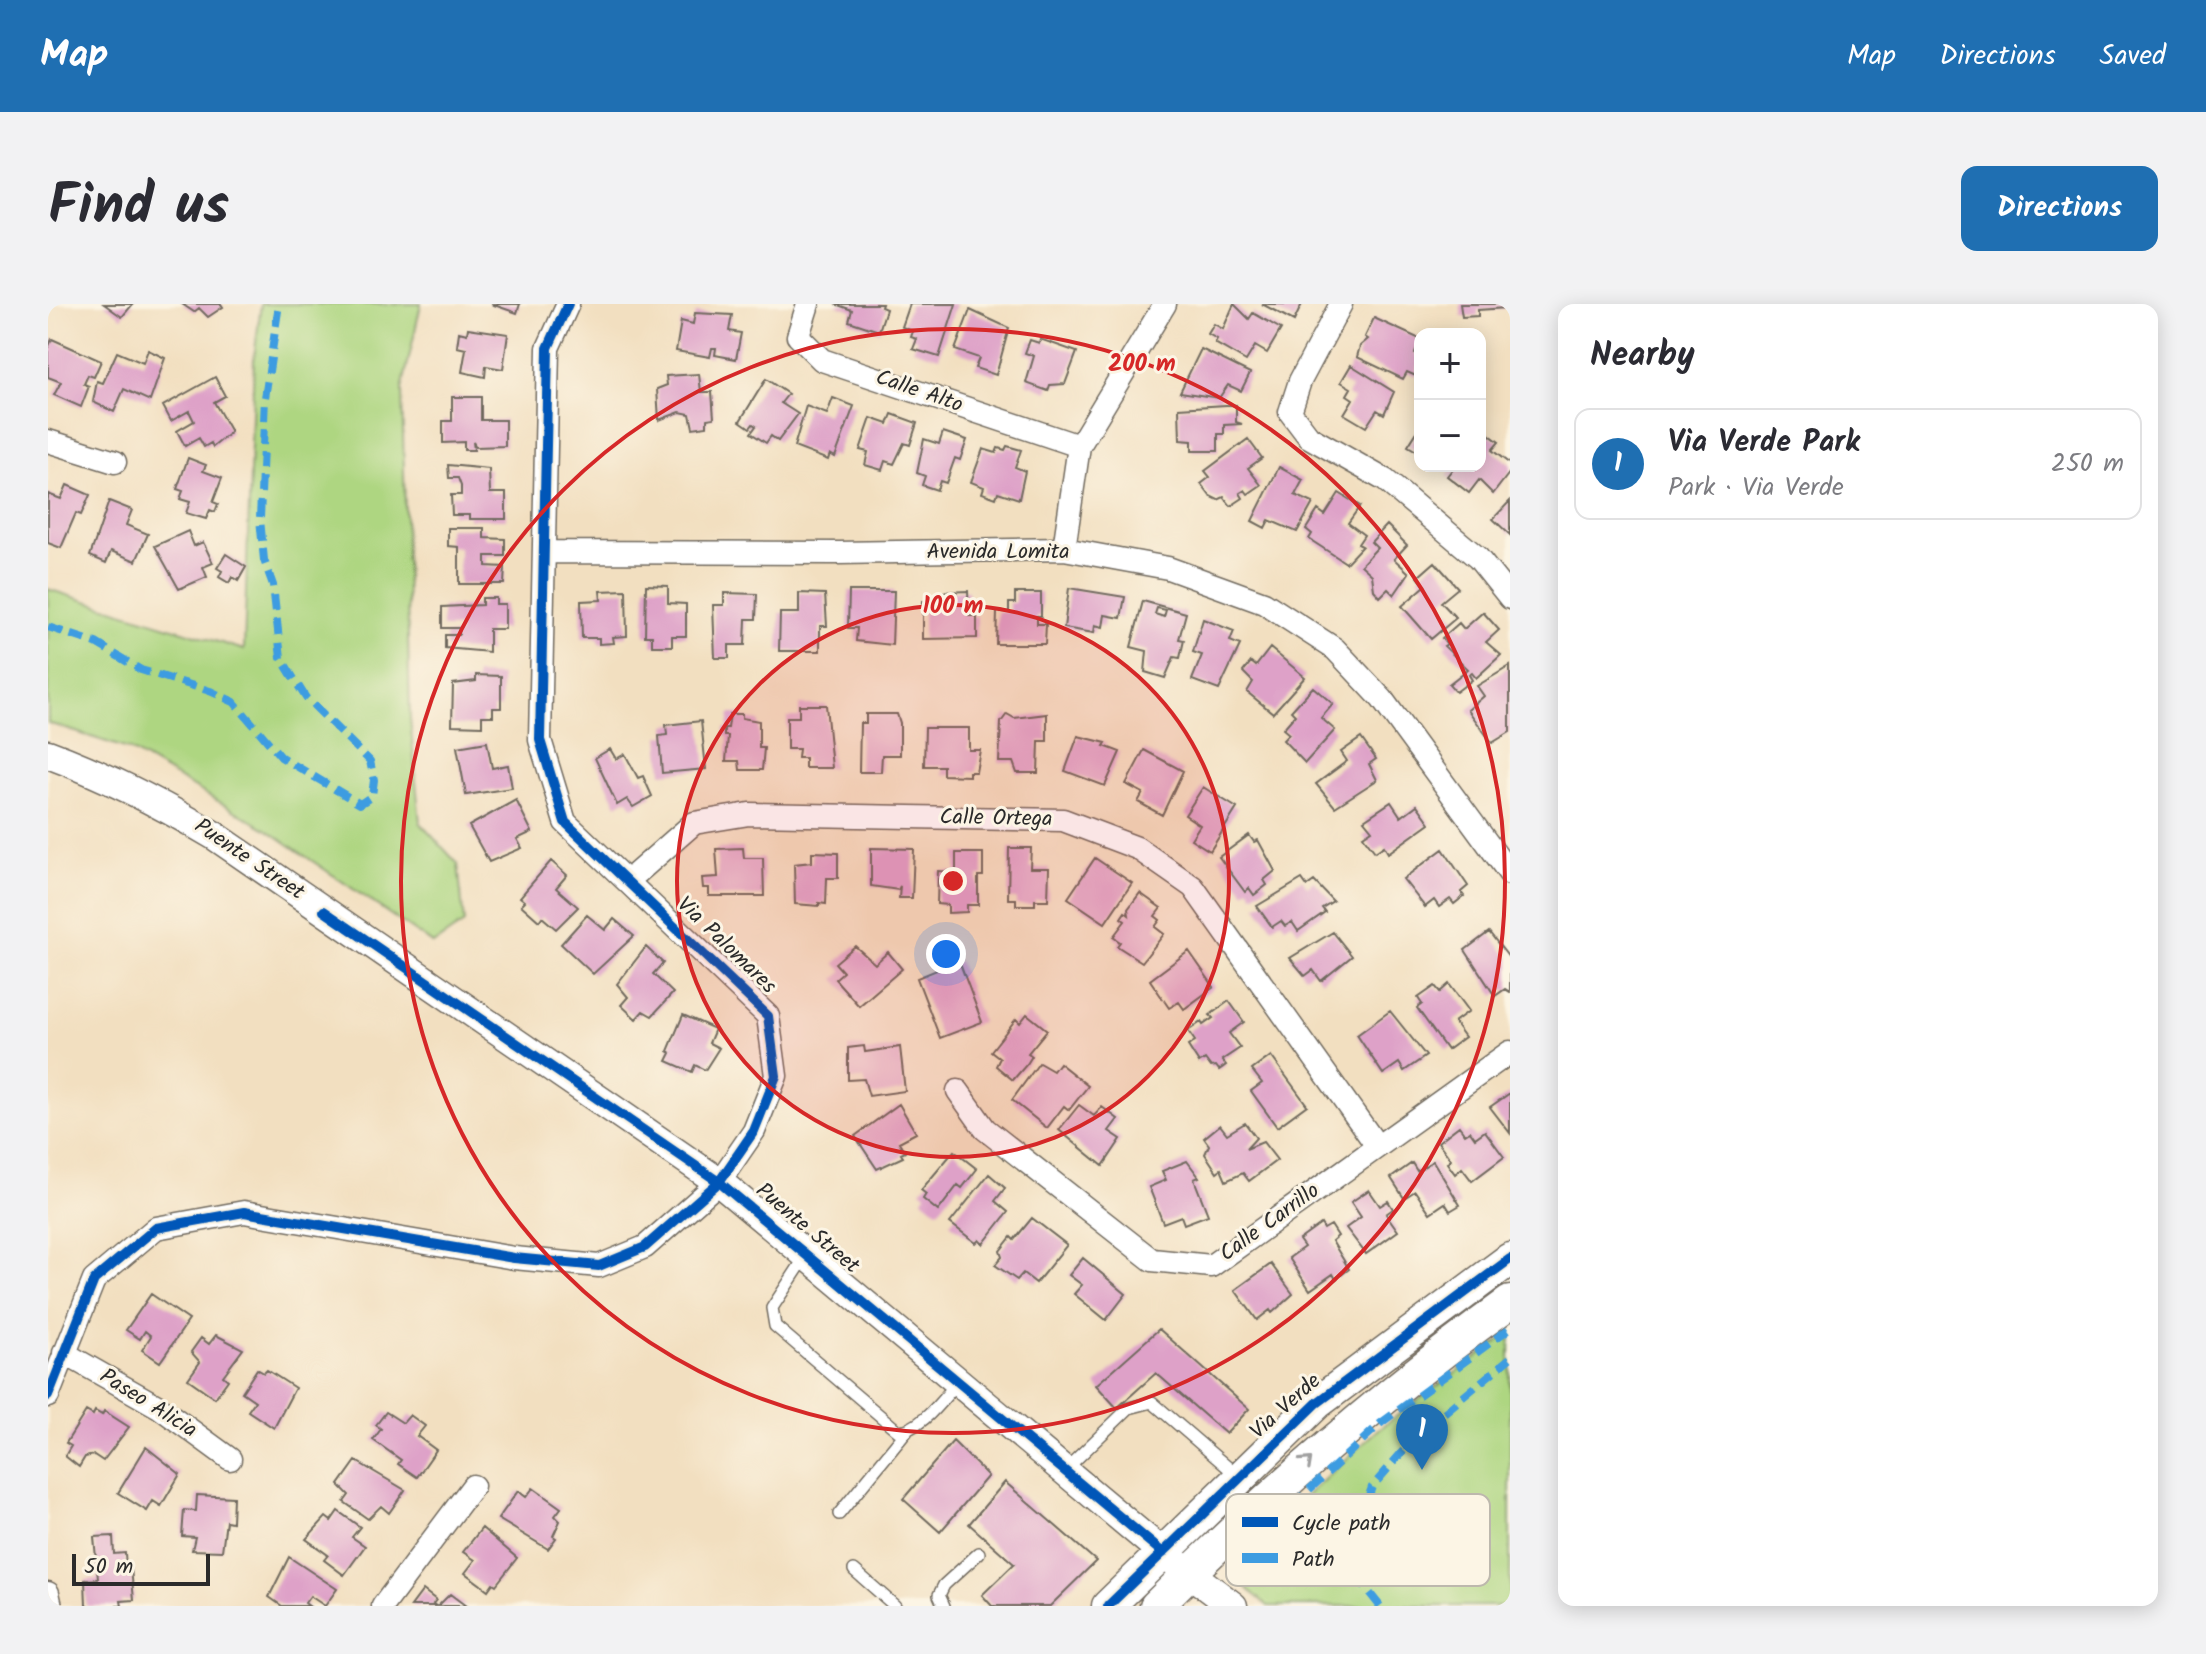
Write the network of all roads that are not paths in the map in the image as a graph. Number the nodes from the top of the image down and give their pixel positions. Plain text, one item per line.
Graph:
1 (568, 304) edge
2 (808, 304) edge
3 (1165, 304) edge
4 (1341, 304) edge
5 (48, 441) edge
6 (1079, 446) junction
7 (115, 462) dead end
8 (1064, 549) junction
9 (546, 552) junction
10 (1510, 598) edge
11 (48, 754) edge
12 (1510, 874) edge
13 (629, 880) junction
14 (1510, 1052) edge
15 (958, 1091) dead end
16 (1377, 1146) junction
17 (719, 1182) junction
18 (807, 1255) junction
19 (1510, 1259) edge
20 (1510, 1302) edge
21 (64, 1353) junction
22 (958, 1382) junction
23 (48, 1396) edge
24 (907, 1431) junction
25 (230, 1459) dead end
26 (1065, 1471) junction
27 (1239, 1477) junction
28 (473, 1486) dead end
29 (1273, 1494) edge
30 (839, 1514) dead end
31 (1226, 1538) edge
32 (979, 1553) dead end
33 (1163, 1553) junction
34 (854, 1570) dead end
35 (1189, 1573) junction
36 (48, 1593) edge
37 (51, 1606) edge
38 (383, 1606) edge
39 (895, 1606) edge
40 (944, 1606) edge
41 (1108, 1606) edge
42 (1156, 1606) edge
43 (1233, 1606) edge

1 - 9 street, Via Palomares
2 - 6 street, Calle Alto
3 - 6 street
4 - 10 street
5 - 7 street
6 - 8 street
8 - 9 street, Avenida Lomita
8 - 12 street, Avenida Lomita
9 - 13 street, Via Palomares
11 - 17 street, Puente Street
13 - 16 street, Calle Ortega
13 - 17 street, Via Palomares
14 - 16 street, Calle Carrillo
15 - 16 street, Calle Carrillo
17 - 18 street, Puente Street
17 - 21 street, Via Palomares
18 - 22 street, Puente Street
18 - 24 lane
19 - 27 main road, Via Verde
29 -> 20 main road
21 - 23 street, Via Palomares
21 - 25 street, Paseo Alicia
22 - 24 lane
22 - 26 street, Puente Street
24 - 30 lane
26 - 27 lane
26 - 33 street, Puente Street
27 - 33 main road, Via Verde
28 - 38 street
35 -> 31 main road
32 - 40 lane
33 - 35 street, Puente Street
33 - 41 main road, Via Verde
34 - 39 lane
35 - 42 main road
35 - 43 street, Puente Street
36 - 37 street

